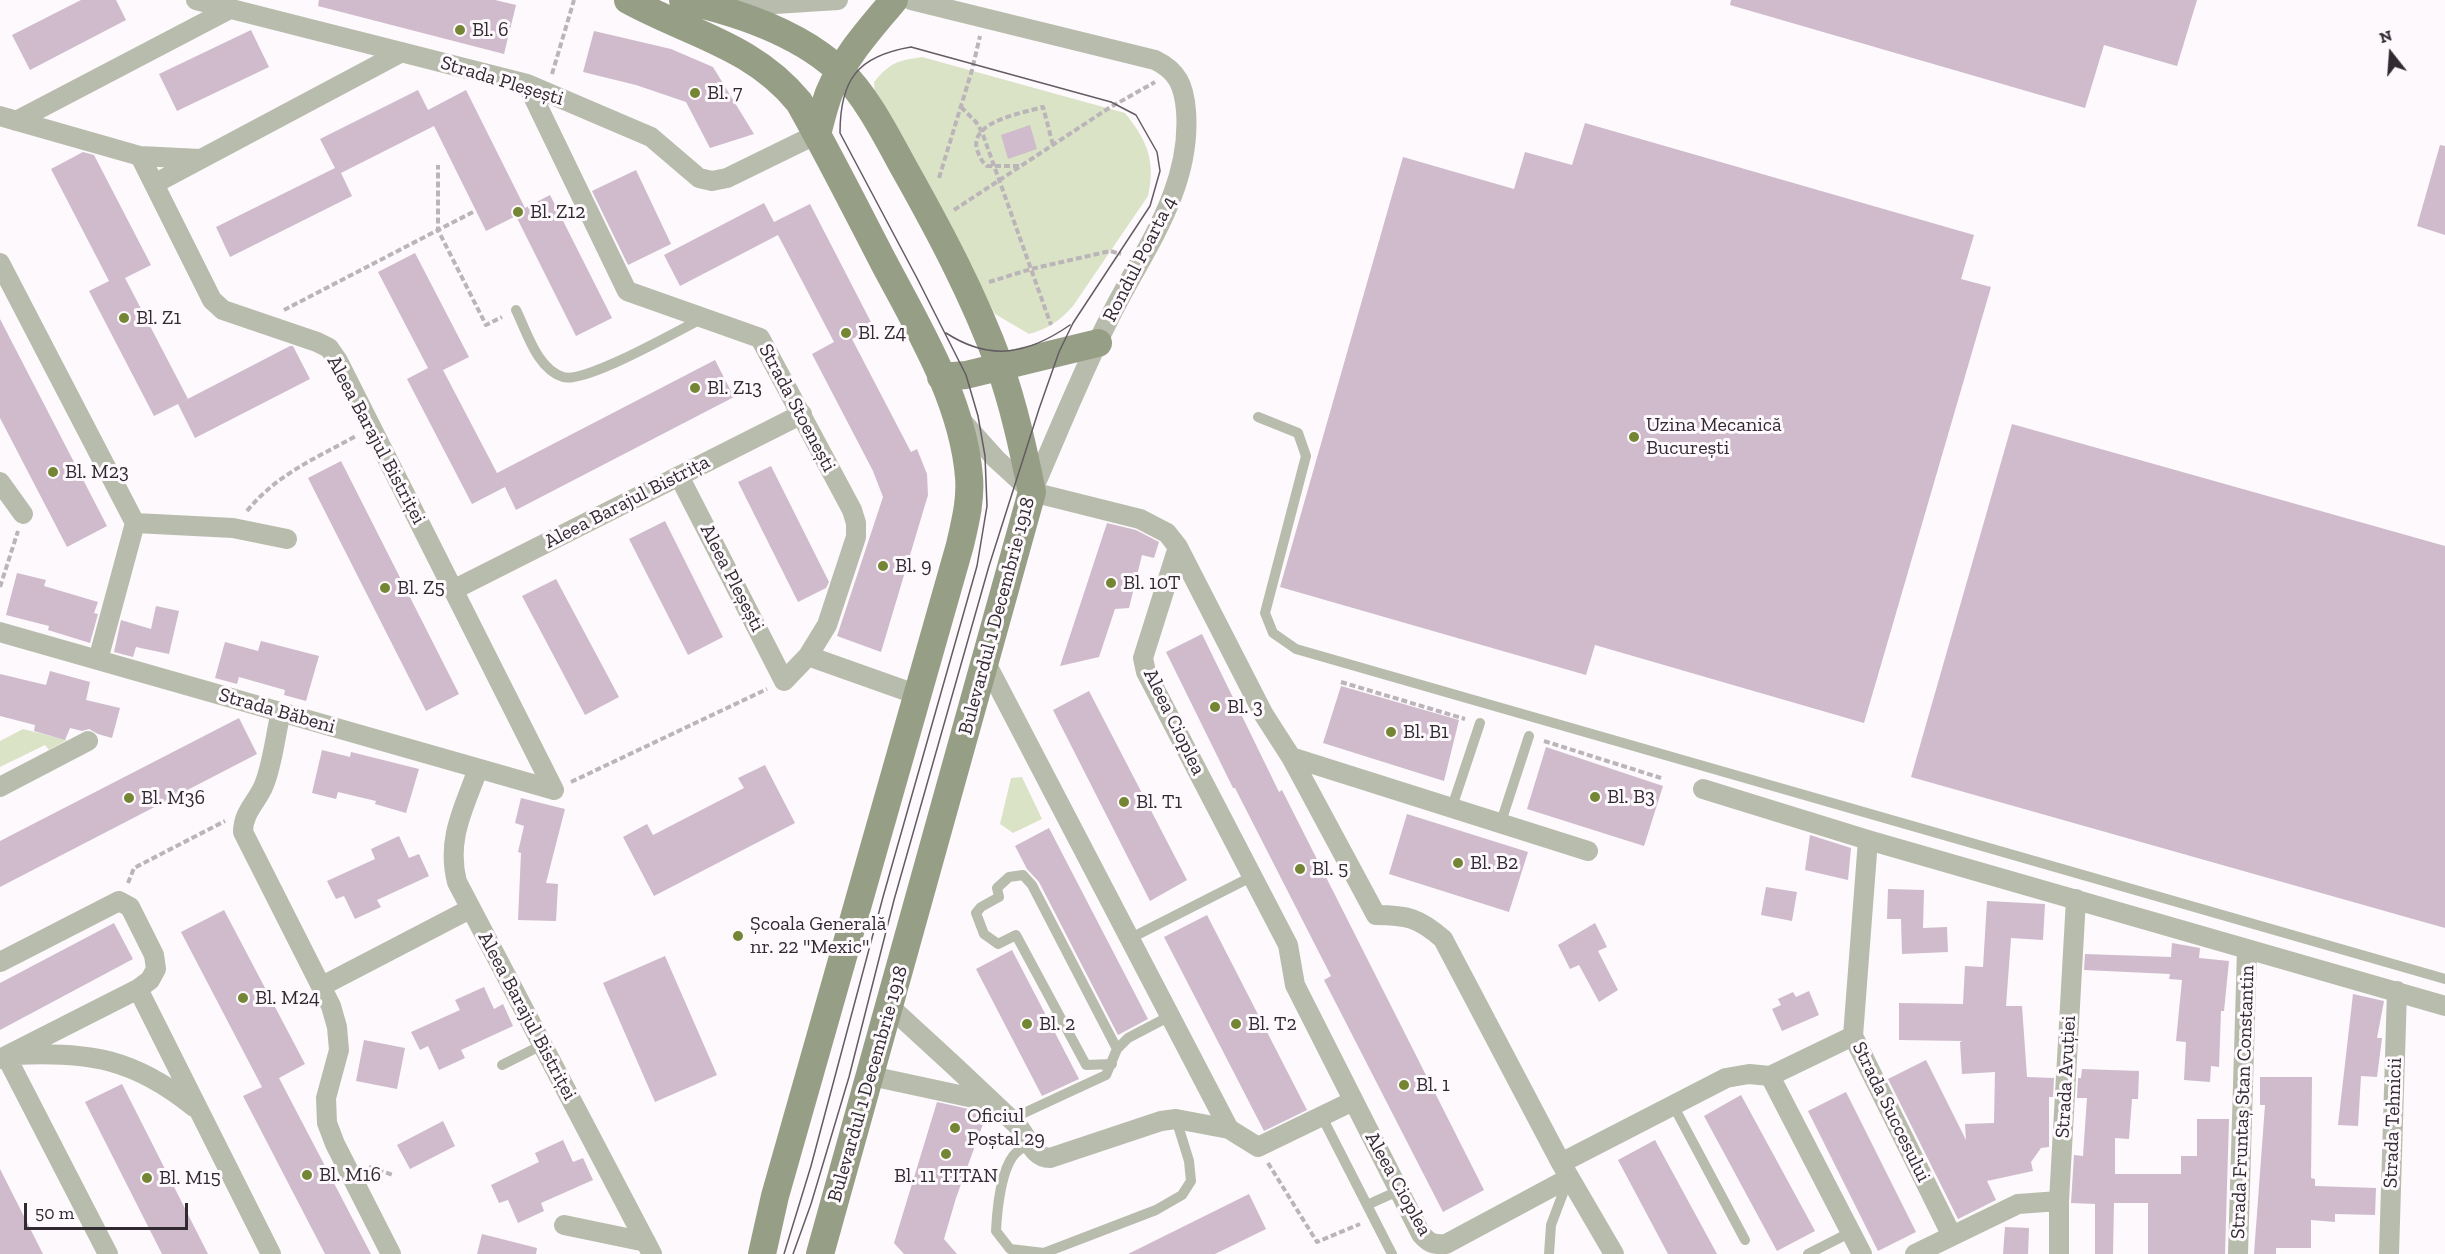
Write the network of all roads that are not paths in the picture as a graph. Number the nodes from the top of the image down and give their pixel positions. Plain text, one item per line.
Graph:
1 (196, 0) edge
2 (628, 0) edge
3 (683, 0) edge
4 (838, 0) edge
5 (894, 0) edge
6 (911, 0) edge
7 (717, 8) junction
8 (230, 9) junction
9 (402, 52) junction
10 (841, 71) junction
11 (527, 84) junction
12 (8, 119) edge
13 (817, 134) junction
14 (141, 156) junction
15 (200, 159) junction
16 (154, 184) junction
17 (0, 263) edge
18 (516, 310) road end
19 (703, 318) junction
20 (1098, 343) junction
21 (1000, 366) junction
22 (941, 377) junction
23 (956, 413) junction
24 (802, 414) junction
25 (1258, 417) dead end
26 (679, 476) junction
27 (0, 482) edge
28 (1032, 492) junction
29 (23, 514) road end
30 (135, 523) junction
31 (287, 539) dead end
32 (1178, 547) junction
33 (453, 590) junction
34 (0, 632) edge
35 (808, 656) junction
36 (98, 660) junction
37 (986, 661) junction
38 (784, 681) joint
39 (918, 695) junction
40 (281, 712) junction
41 (1480, 723) road end
42 (1529, 736) road end
43 (88, 741) dead end
44 (1291, 757) junction
45 (478, 769) junction
46 (0, 788) edge
47 (1703, 789) dead end
48 (554, 790) joint
49 (1452, 807) junction
50 (1501, 822) junction
51 (1868, 840) junction
52 (1588, 850) dead end
53 (1253, 876) junction
54 (2076, 899) junction
55 (470, 909) junction
56 (1129, 939) junction
57 (2247, 950) junction
58 (0, 962) edge
59 (2445, 979) edge
60 (322, 986) junction
61 (138, 989) junction
62 (2397, 992) junction
63 (889, 1006) junction
64 (2445, 1006) edge
65 (1170, 1016) junction
66 (1853, 1036) junction
67 (542, 1045) junction
68 (1117, 1049) junction
69 (3, 1057) edge
70 (1112, 1064) junction
71 (502, 1065) dead end
72 (871, 1076) junction
73 (1770, 1076) junction
74 (1353, 1101) junction
75 (993, 1102) junction
76 (1673, 1105) junction
77 (199, 1112) junction
78 (1322, 1117) junction
79 (1011, 1119) junction
80 (1176, 1119) junction
81 (1229, 1129) junction
82 (1030, 1144) junction
83 (1565, 1170) junction
84 (1398, 1191) junction
85 (775, 1196) junction
86 (2059, 1201) junction
87 (1368, 1205) junction
88 (564, 1225) dead end
89 (1851, 1232) junction
90 (1952, 1236) junction
91 (1745, 1240) dead end
92 (649, 1248) edge
93 (108, 1254) edge
94 (271, 1254) edge
95 (391, 1254) edge
96 (744, 1254) edge
97 (762, 1254) edge
98 (820, 1254) edge
99 (1392, 1254) edge
100 (1549, 1254) edge
101 (1614, 1254) edge
102 (1808, 1254) edge
103 (1862, 1254) edge
104 (1915, 1254) edge
105 (2059, 1254) edge
106 (2238, 1254) edge
107 (2389, 1254) edge

1 - 8 street, Strada Pleșești
2 - 13 main road
3 - 7 main road, Bulevardul 1 Decembrie 1918
4 - 7 street
5 - 10 main road
6 - 20 street, Rondul Poarta 4
7 - 10 main road, Bulevardul 1 Decembrie 1918
8 - 9 street, Strada Pleșești
8 - 12 street
9 - 11 street, Strada Pleșești
9 - 15 street
10 - 13 main road
10 - 21 main road, Bulevardul 1 Decembrie 1918
11 - 13 street, Strada Pleșești
11 - 19 street, Strada Stoenești
12 - 14 street
13 - 22 main road
14 - 15 street
14 - 16 street, Aleea Barajul Bistriței
15 - 16 street
16 - 33 street, Aleea Barajul Bistriței
17 - 30 street
18 - 19 lane
19 - 24 street, Strada Stoenești
20 - 21 main road
20 - 28 street, Rondul Poarta 4
21 - 22 main road
21 - 28 main road, Bulevardul 1 Decembrie 1918
22 - 23 main road
23 - 28 street
23 - 39 main road
24 - 26 street, Aleea Barajul Bistrița
24 - 35 street, Strada Stoenești
25 - 59 lane
26 - 33 street, Aleea Barajul Bistrița
26 - 38 street, Aleea Pleșești
27 - 29 street
28 - 32 street
28 - 37 main road, Bulevardul 1 Decembrie 1918
30 - 31 street
30 - 36 street
32 - 44 street
32 - 53 street, Aleea Cioplea
33 - 48 street, Aleea Barajul Bistriței
34 - 36 street, Strada Băbeni
35 - 38 street, Strada Stoenești
35 - 39 street
36 - 40 street, Strada Băbeni
37 - 56 street
37 - 63 main road, Bulevardul 1 Decembrie 1918
39 - 85 main road
40 - 45 street, Strada Băbeni
40 - 60 street
41 - 49 lane
42 - 50 lane
43 - 46 street
44 - 49 street
44 - 83 street
45 - 48 street, Strada Băbeni
45 - 55 street, Aleea Barajul Bistriței
47 - 51 street
49 - 50 street
50 - 52 street
51 - 54 street
51 - 66 street, Strada Succesului
53 - 56 lane
53 - 74 street, Aleea Cioplea
54 - 57 street
54 - 86 street, Strada Avuției
55 - 60 street
55 - 67 street, Aleea Barajul Bistriței
56 - 65 street
57 - 62 street
57 - 106 street, Strada Fruntaș Stan Constantin
58 - 61 street
60 - 95 street
61 - 69 street
61 - 77 street
62 - 64 street
62 - 107 street, Strada Tehnicii
63 - 72 main road, Bulevardul 1 Decembrie 1918
63 - 75 street
65 - 68 lane
65 - 81 street
66 - 73 street, Aleea Cioplea
66 - 90 street, Strada Succesului
67 - 71 lane
67 - 92 street, Aleea Barajul Bistriței
68 - 70 lane
68 - 70 lane
69 - 77 street
69 - 93 street
70 - 79 lane
72 - 75 street
72 - 98 main road, Bulevardul 1 Decembrie 1918
73 - 76 street, Aleea Cioplea
73 - 89 street
74 - 78 street
74 - 84 street, Aleea Cioplea
75 - 79 street
76 - 83 street, Aleea Cioplea
76 - 91 lane
77 - 94 street
78 - 81 street
78 - 87 lane
79 - 82 street
80 - 81 street
80 - 82 street
80 - 82 lane
83 - 84 street, Aleea Cioplea
83 - 100 lane
83 - 101 street
84 - 87 lane
85 - 96 main road
85 - 97 main road
86 - 90 street
86 - 105 street, Strada Avuției
87 - 99 lane
88 - 92 street
89 - 102 lane
89 - 103 street
90 - 104 street

